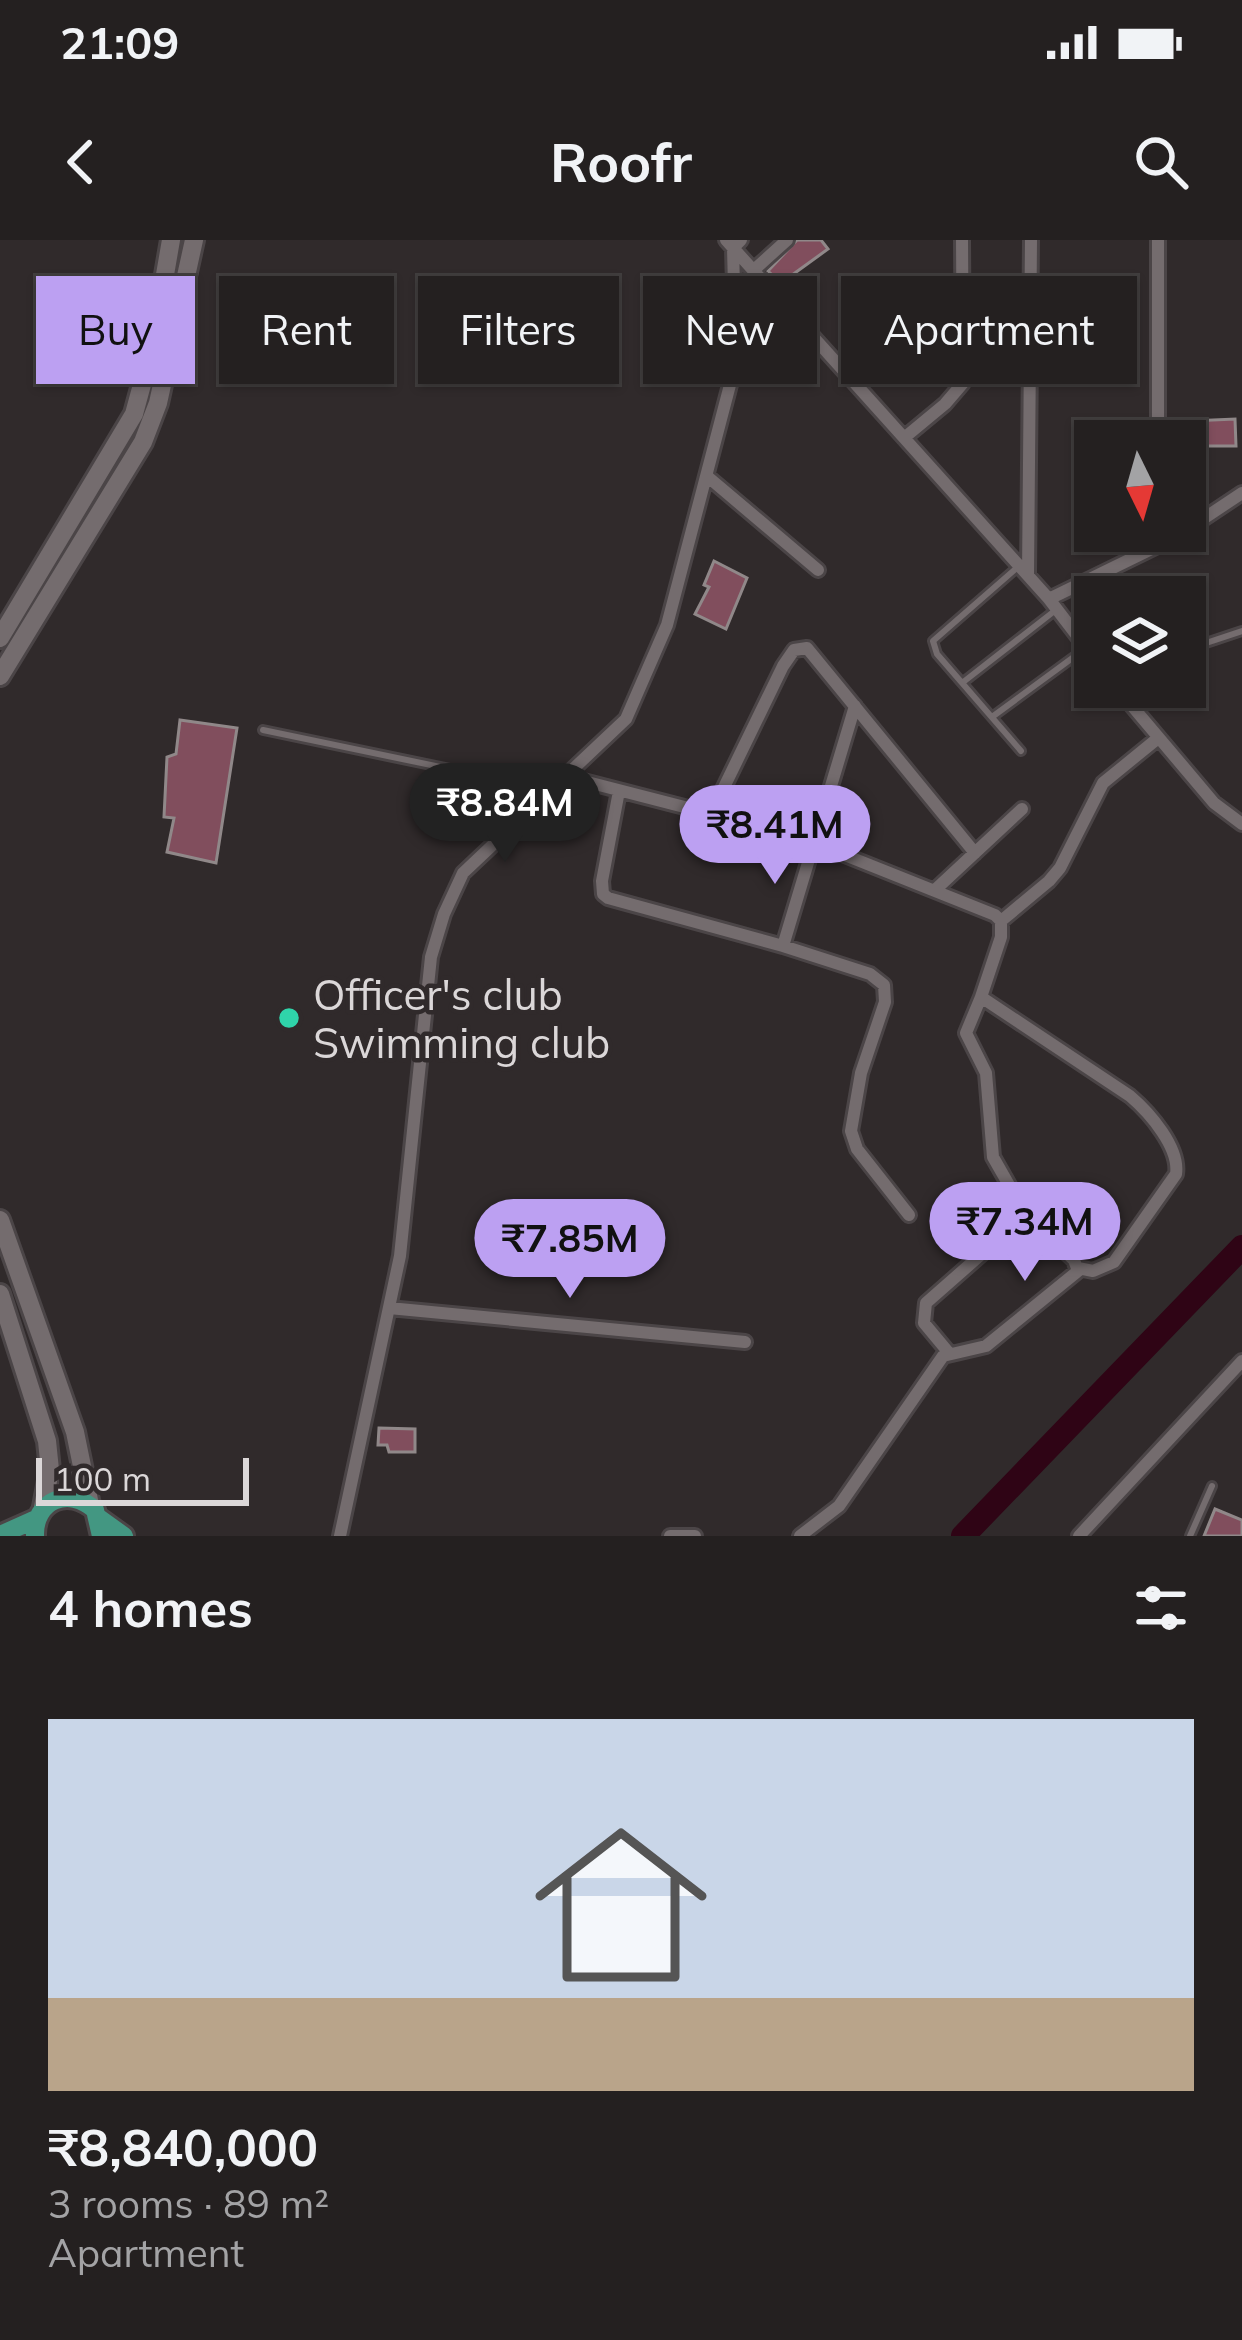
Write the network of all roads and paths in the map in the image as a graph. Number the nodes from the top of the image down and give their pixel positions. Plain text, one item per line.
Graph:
1 (171, 240) edge
2 (194, 240) edge
3 (787, 240) edge
4 (962, 240) edge
5 (1031, 240) edge
6 (1158, 240) edge
7 (733, 243) edge
8 (755, 269) junction
9 (148, 401) junction
10 (1158, 420) edge
11 (904, 438) junction
12 (708, 477) junction
13 (1242, 494) edge
14 (1206, 513) edge
15 (1136, 552) edge
16 (818, 570) dead end
17 (1024, 571) junction
18 (1053, 604) junction
19 (1074, 632) edge
20 (1242, 632) edge
21 (0, 638) edge
22 (1206, 643) edge
23 (1074, 665) edge
24 (0, 676) edge
25 (962, 682) junction
26 (855, 706) junction
27 (1133, 708) edge
28 (992, 717) junction
29 (263, 730) dead end
30 (1157, 739) junction
31 (1021, 751) dead end
32 (565, 776) junction
33 (549, 790) junction
34 (619, 791) junction
35 (1022, 809) dead end
36 (711, 814) junction
37 (1242, 824) edge
38 (814, 842) junction
39 (975, 853) junction
40 (935, 890) junction
41 (1000, 921) junction
42 (783, 946) junction
43 (981, 997) junction
44 (909, 1215) dead end
45 (1026, 1215) junction
46 (0, 1220) edge
47 (1078, 1268) junction
48 (0, 1294) edge
49 (389, 1308) junction
50 (745, 1342) dead end
51 (949, 1353) junction
52 (1242, 1361) edge
53 (1212, 1486) dead end
54 (97, 1519) edge
55 (38, 1521) edge
56 (0, 1535) edge
57 (124, 1536) edge
58 (340, 1536) edge
59 (670, 1536) edge
60 (695, 1536) edge
61 (800, 1536) edge
62 (1079, 1536) edge
63 (1190, 1536) edge

1 - 9 main road
2 - 9 main road
3 - 8 street
4 - 11 street
5 - 17 street
6 - 10 street
7 - 8 street
7 - 12 street
8 - 11 street
9 - 21 main road
9 - 24 main road
11 - 17 street
12 - 16 street
12 - 32 street
13 - 14 street
15 - 18 street
17 - 18 street
17 - 25 lane
18 - 19 street
18 - 25 lane
20 - 22 lane
23 - 28 lane
25 - 28 lane
26 - 36 street
26 - 38 street
26 - 39 street
27 - 30 street
28 - 31 lane
29 - 33 lane
30 - 37 street
30 - 41 street
32 - 33 street
32 - 34 street
33 - 49 street
34 - 36 street
34 - 42 street
35 - 39 street
36 - 38 street
38 - 40 street
38 - 42 street
39 - 40 street
40 - 41 street
41 - 43 street
42 - 44 street
43 - 45 street
43 - 47 street
45 - 47 street
45 - 51 street
46 - 54 main road
47 - 51 street
48 - 55 main road
49 - 50 street
49 - 58 street
51 - 61 street
52 - 62 street
53 - 63 lane
54 - 55 main road
54 - 57 main road
55 - 56 main road
59 - 60 street

